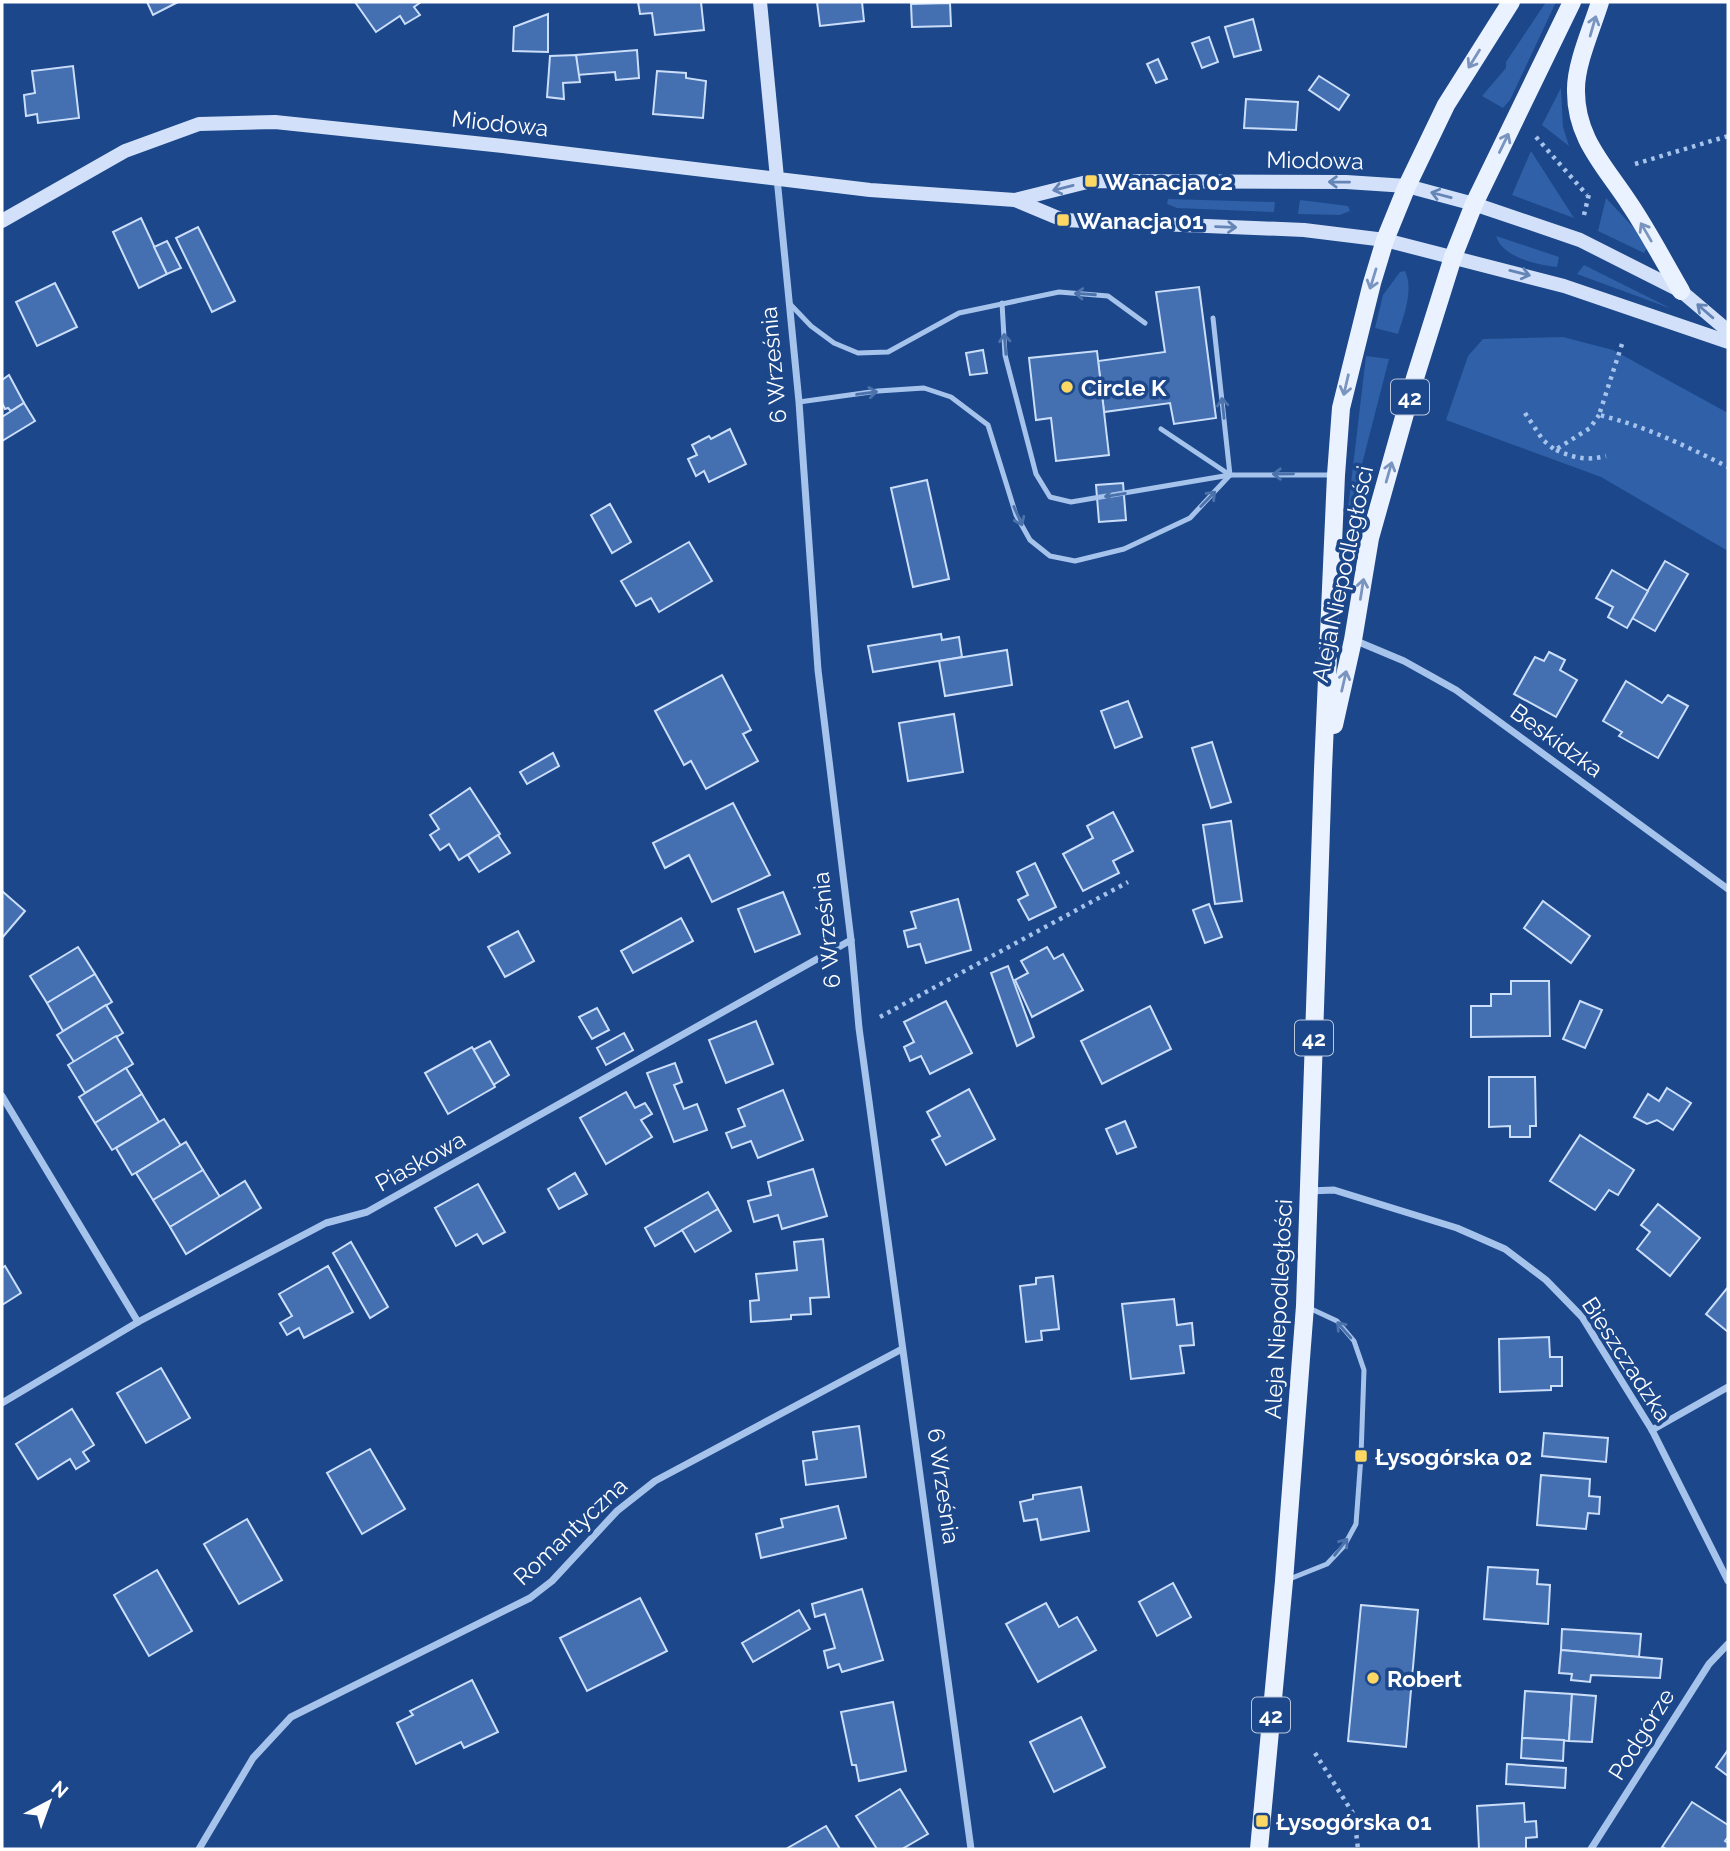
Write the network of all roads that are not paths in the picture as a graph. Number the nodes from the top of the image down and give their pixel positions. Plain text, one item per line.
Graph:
1 (760, 2) edge
2 (1511, 2) edge
3 (1572, 2) edge
4 (1600, 2) edge
5 (777, 178) junction
6 (1407, 186) junction
7 (1015, 200) junction
8 (1474, 204) junction
9 (2, 221) edge
10 (1385, 240) junction
11 (1453, 257) junction
12 (1681, 291) junction
13 (1002, 303) junction
14 (790, 304) junction
15 (1213, 318) dead end
16 (1144, 323) dead end
17 (1728, 331) edge
18 (1728, 342) edge
19 (799, 402) junction
20 (1161, 429) dead end
21 (1230, 475) junction
22 (1336, 475) junction
23 (1353, 640) junction
24 (1323, 769) junction
25 (1728, 889) edge
26 (851, 940) junction
27 (2, 1096) edge
28 (1309, 1191) junction
29 (1305, 1306) junction
30 (138, 1322) junction
31 (902, 1349) junction
32 (1728, 1387) edge
33 (2, 1402) edge
34 (1652, 1430) junction
35 (1284, 1581) junction
36 (1728, 1581) edge
37 (1728, 1644) edge
38 (200, 1849) edge
39 (971, 1849) edge
40 (1259, 1849) edge
41 (1591, 1849) edge

1 - 5 street, 6 Września
2 -> 6 main road, Aleja Niepodległości / 42
8 -> 3 main road, Aleja Niepodległości / 42
12 -> 4 main road
5 - 7 street, Miodowa
5 - 9 street, Miodowa
5 - 14 street, 6 Września
6 -> 7 street, Miodowa
8 -> 6 street, Miodowa
6 - 10 main road, Aleja Niepodległości / 42
7 -> 10 street, Miodowa
8 - 11 main road, Aleja Niepodległości / 42
8 - 12 street, Miodowa
10 - 11 street, Miodowa
10 -> 22 main road, Aleja Niepodległości / 42
11 -> 18 street, Miodowa
23 -> 11 main road, Aleja Niepodległości / 42
17 -> 12 street, Miodowa
13 - 14 lane
16 -> 13 lane
21 -> 13 lane
14 - 19 street, 6 Września
21 -> 15 lane
19 -> 21 lane
19 - 26 street, 6 Września
20 - 21 lane
22 -> 21 lane
22 - 24 main road, Aleja Niepodległości / 42
24 -> 23 main road, Aleja Niepodległości / 42
23 - 25 street, Beskidzka
24 - 28 main road, Aleja Niepodległości / 42
26 - 30 street, Piaskowa
26 - 31 street, 6 Września
27 - 30 street
28 - 29 main road, Aleja Niepodległości / 42
28 - 34 street, Bieszczadzka
29 - 35 main road, Aleja Niepodległości / 42
35 -> 29 lane
30 - 33 street, Piaskowa
31 - 38 street, Romantyczna
31 - 39 street, 6 Września
32 - 34 street
34 - 36 street, Bieszczadzka
35 - 40 main road, Aleja Niepodległości / 42
37 - 41 street, Podgórze

